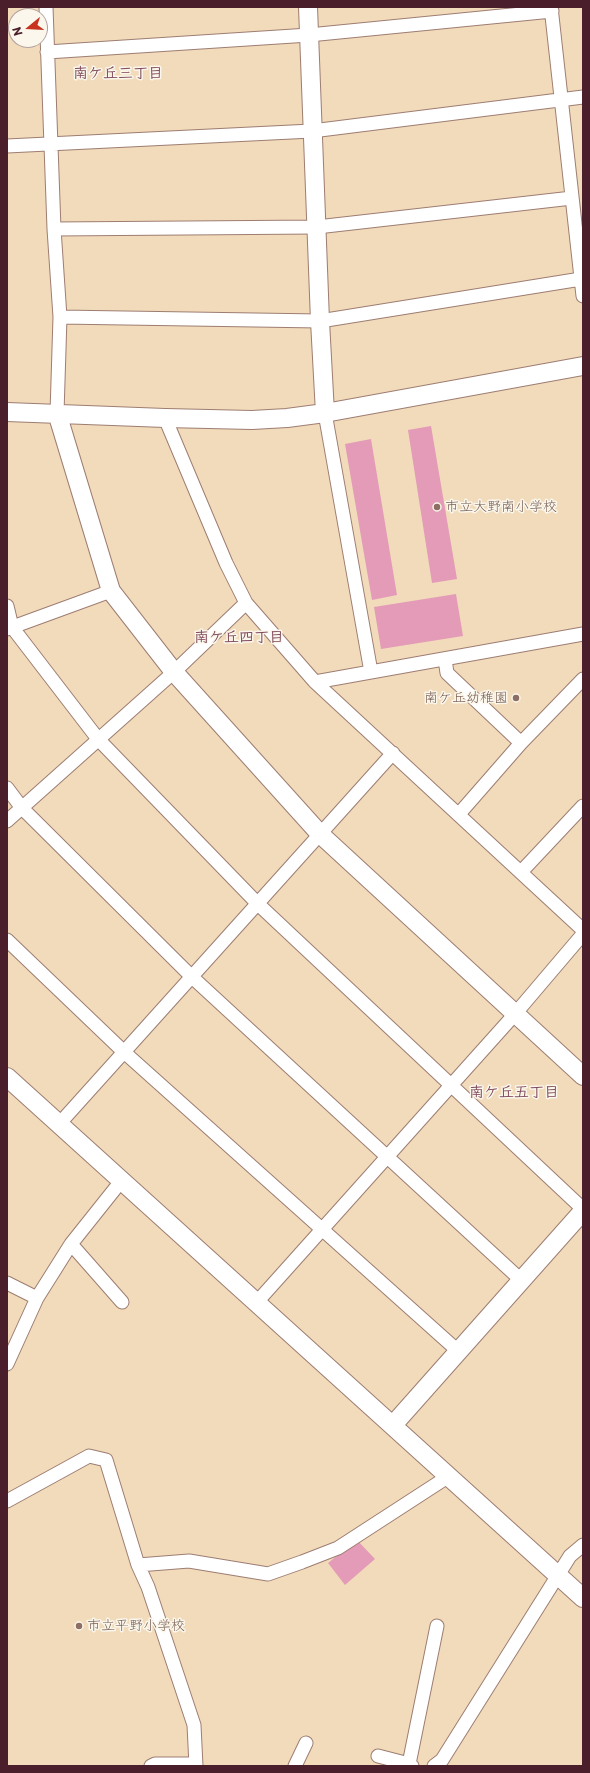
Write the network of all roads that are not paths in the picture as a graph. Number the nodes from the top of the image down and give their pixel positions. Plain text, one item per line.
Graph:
1 (46, 7) edge
2 (308, 7) edge
3 (552, 9) edge
4 (309, 35) junction
5 (47, 52) junction
6 (583, 97) edge
7 (562, 99) junction
8 (312, 131) junction
9 (50, 143) junction
10 (7, 146) edge
11 (577, 184) edge
12 (572, 198) junction
13 (317, 227) junction
14 (54, 229) junction
15 (581, 271) edge
16 (583, 296) edge
17 (60, 317) junction
18 (320, 321) junction
19 (583, 366) edge
20 (7, 412) edge
21 (57, 413) junction
22 (325, 413) junction
23 (165, 418) junction
24 (111, 591) junction
25 (246, 603) junction
26 (7, 606) edge
27 (9, 628) edge
28 (583, 634) edge
29 (445, 659) junction
30 (174, 672) junction
31 (371, 672) junction
32 (583, 679) edge
33 (316, 682) junction
34 (98, 739) junction
35 (521, 743) junction
36 (393, 754) junction
37 (7, 788) edge
38 (583, 806) edge
39 (22, 808) junction
40 (458, 814) junction
41 (7, 821) edge
42 (320, 834) junction
43 (521, 872) junction
44 (258, 904) junction
45 (583, 930) edge
46 (583, 934) edge
47 (7, 940) edge
48 (192, 977) junction
49 (515, 1014) junction
50 (124, 1052) junction
51 (583, 1076) edge
52 (7, 1077) edge
53 (452, 1084) junction
54 (60, 1123) junction
55 (388, 1156) junction
56 (122, 1180) junction
57 (583, 1210) edge
58 (322, 1229) junction
59 (72, 1244) junction
60 (522, 1280) junction
61 (7, 1283) edge
62 (38, 1298) junction
63 (122, 1302) dead end
64 (257, 1302) junction
65 (458, 1351) junction
66 (7, 1364) edge
67 (393, 1425) junction
68 (449, 1476) junction
69 (7, 1501) edge
70 (583, 1545) edge
71 (138, 1566) junction
72 (558, 1576) junction
73 (583, 1598) edge
74 (437, 1626) dead end
75 (306, 1742) dead end
76 (378, 1756) dead end
77 (442, 1764) edge
78 (196, 1765) edge
79 (411, 1765) edge
80 (151, 1766) edge
81 (295, 1766) edge

1 - 5 street
2 - 4 street
3 - 4 street
3 - 7 street
4 - 5 street
4 - 8 street
5 - 9 street
6 - 7 street
7 - 8 street
7 - 11 street
8 - 9 street
8 - 13 street
9 - 10 street
9 - 14 street
11 - 12 street
12 - 13 street
12 - 15 street
13 - 14 street
13 - 18 street
14 - 17 street
15 - 16 street
15 - 18 street
17 - 18 street
17 - 21 street
18 - 22 street
19 - 22 street
20 - 21 street
21 - 23 street
21 - 24 street
22 - 23 street
22 - 31 street
23 - 25 street
24 - 27 street
24 - 30 street
25 - 30 street
25 - 33 street
26 - 27 street
27 - 34 street
28 - 29 street
29 - 31 street
29 - 35 street
30 - 34 street
30 - 42 street
31 - 33 street
32 - 35 street
33 - 36 street
34 - 39 street
34 - 44 street
35 - 40 street
36 - 40 street
36 - 42 street
37 - 39 street
38 - 43 street
39 - 41 street
39 - 48 street
40 - 43 street
42 - 44 street
42 - 49 street
43 - 45 street
44 - 48 street
44 - 53 street
46 - 49 street
47 - 50 street
48 - 50 street
48 - 55 street
49 - 51 street
49 - 53 street
50 - 54 street
50 - 58 street
52 - 54 street
53 - 55 street
53 - 57 street
54 - 56 street
55 - 58 street
55 - 60 street
56 - 59 street
56 - 64 street
57 - 60 street
58 - 64 street
58 - 65 street
59 - 62 street
59 - 63 street
60 - 65 street
61 - 62 street
62 - 66 street
64 - 67 street
65 - 67 street
67 - 68 street
68 - 71 street
68 - 72 street
69 - 71 street
70 - 72 street
71 - 78 street
72 - 73 street
72 - 77 street
74 - 79 street
75 - 81 street
76 - 79 street
78 - 80 street

